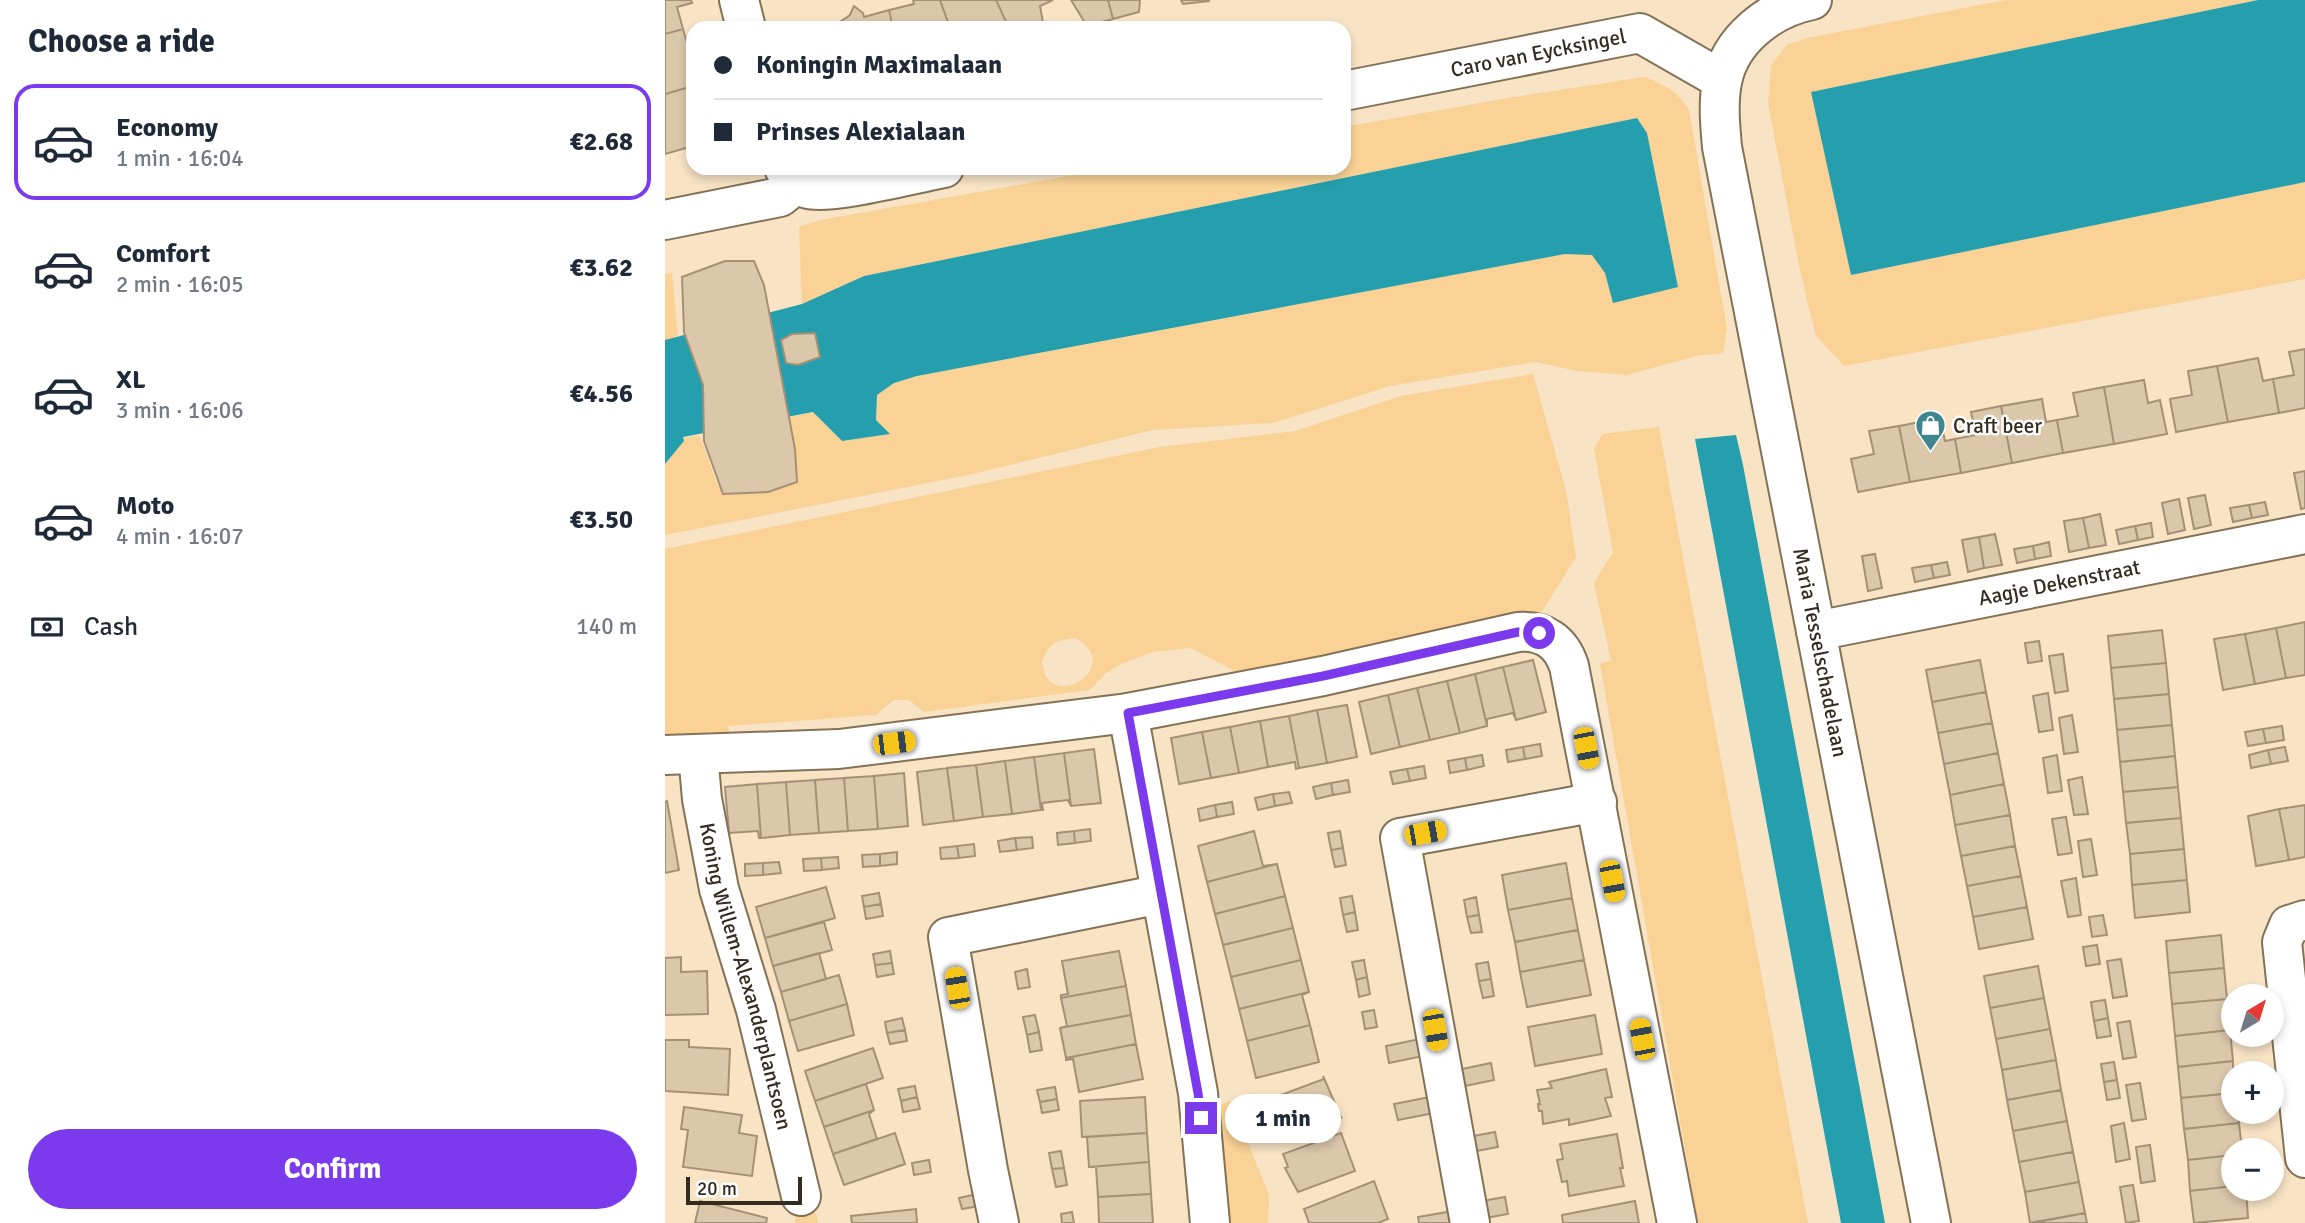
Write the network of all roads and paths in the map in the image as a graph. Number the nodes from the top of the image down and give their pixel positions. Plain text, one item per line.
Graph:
1 (739, 0) edge
2 (1787, 4) edge
3 (1639, 17) edge
4 (744, 21) edge
5 (1722, 80) junction
6 (1351, 89) edge
7 (906, 175) edge
8 (790, 176) edge
9 (665, 220) edge
10 (2305, 534) edge
11 (1816, 631) junction
12 (1128, 713) junction
13 (681, 754) edge
14 (1597, 802) junction
15 (1161, 894) junction
16 (2305, 920) edge
17 (2305, 1158) edge
18 (801, 1196) dead end
19 (999, 1223) edge
20 (1210, 1223) edge
21 (1470, 1223) edge
22 (1677, 1223) edge
23 (1931, 1223) edge

1 - 4 street
2 - 5 street
3 - 5 street, Caro van Eycksingel
3 - 6 street, Caro van Eycksingel
5 - 11 street, Maria Tesselschadelaan
7 - 8 street
8 - 9 street
10 - 11 street, Aagje Dekenstraat
11 - 23 street, Maria Tesselschadelaan
12 - 13 street
12 - 14 street
12 - 15 street
13 - 18 street, Koning Willem-Alexanderplantsoen
14 - 21 street
14 - 22 street
15 - 19 street
15 - 20 street
16 - 17 street

